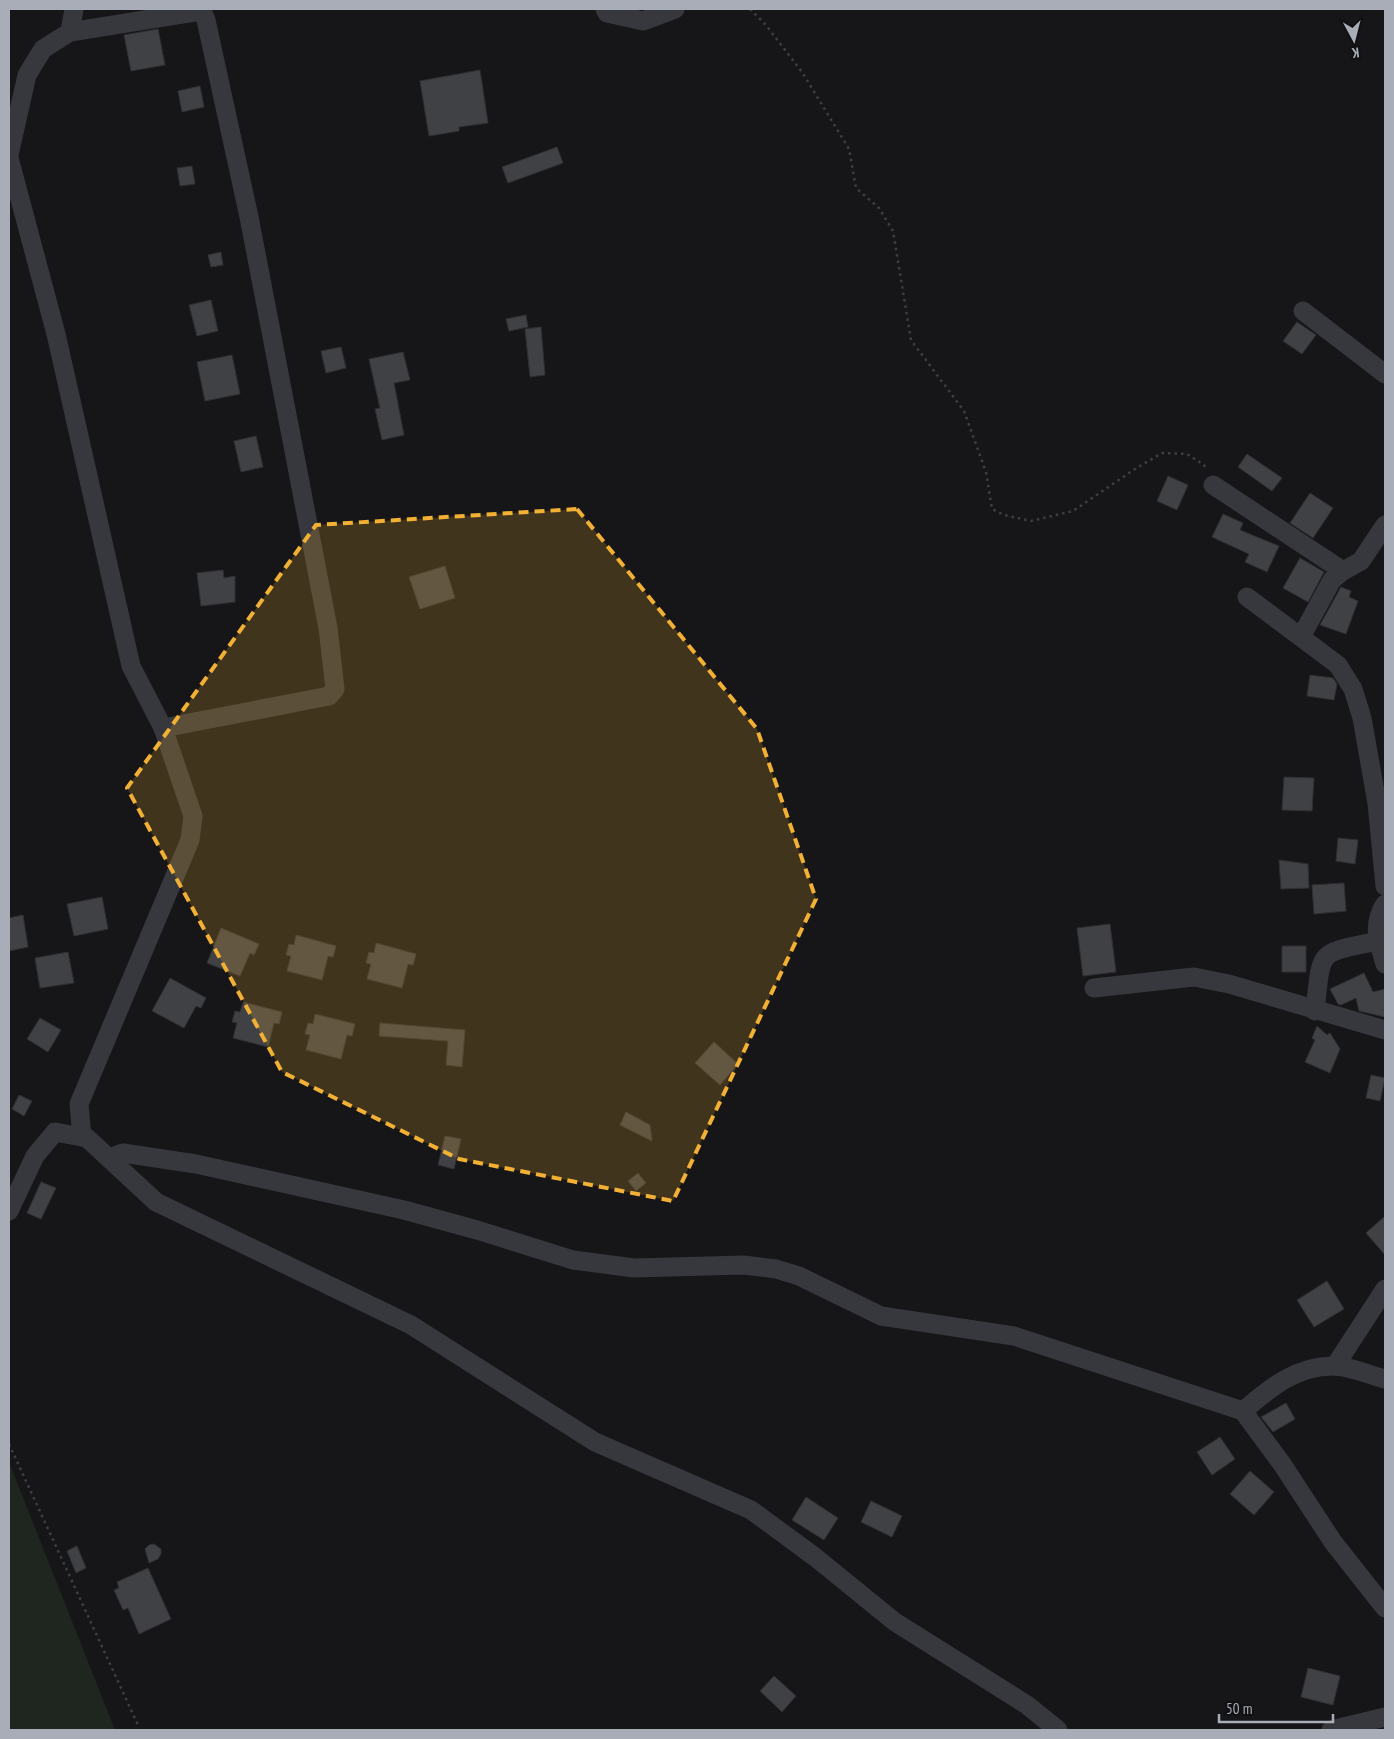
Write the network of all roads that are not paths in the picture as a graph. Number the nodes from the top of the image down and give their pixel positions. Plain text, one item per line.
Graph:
1 (74, 9) edge
2 (675, 9) edge
3 (201, 10) edge
4 (606, 11) edge
5 (70, 32) junction
6 (9, 157) edge
7 (1304, 311) dead end
8 (1385, 374) edge
9 (1213, 485) road end
10 (1385, 525) edge
11 (1343, 571) junction
12 (1247, 597) dead end
13 (1301, 637) junction
14 (163, 728) junction
15 (1385, 886) edge
16 (1385, 904) edge
17 (1378, 941) junction
18 (1385, 964) edge
19 (1094, 988) dead end
20 (1315, 1011) junction
21 (1385, 1030) edge
22 (79, 1104) junction
23 (55, 1132) junction
24 (82, 1137) junction
25 (109, 1158) junction
26 (9, 1211) edge
27 (1385, 1289) edge
28 (1335, 1366) junction
29 (1385, 1379) edge
30 (1242, 1411) junction
31 (1385, 1608) edge
32 (1385, 1717) edge
33 (1058, 1730) edge
34 (1332, 1730) edge

1 - 5 street
2 - 4 street
3 - 5 street
3 - 14 street
5 - 6 street
6 - 14 street
7 - 8 street
9 - 11 street
10 - 11 street
11 - 13 street
12 - 13 street
13 - 15 street
14 - 22 street
16 - 17 street
17 - 18 street
17 - 20 street
19 - 20 street
20 - 21 street
22 - 23 street
22 - 24 street
23 - 24 street
23 - 26 street
24 - 25 street
25 - 30 street
25 - 33 street
27 - 28 street
28 - 29 street
28 - 30 street
30 - 31 street
32 - 34 street

